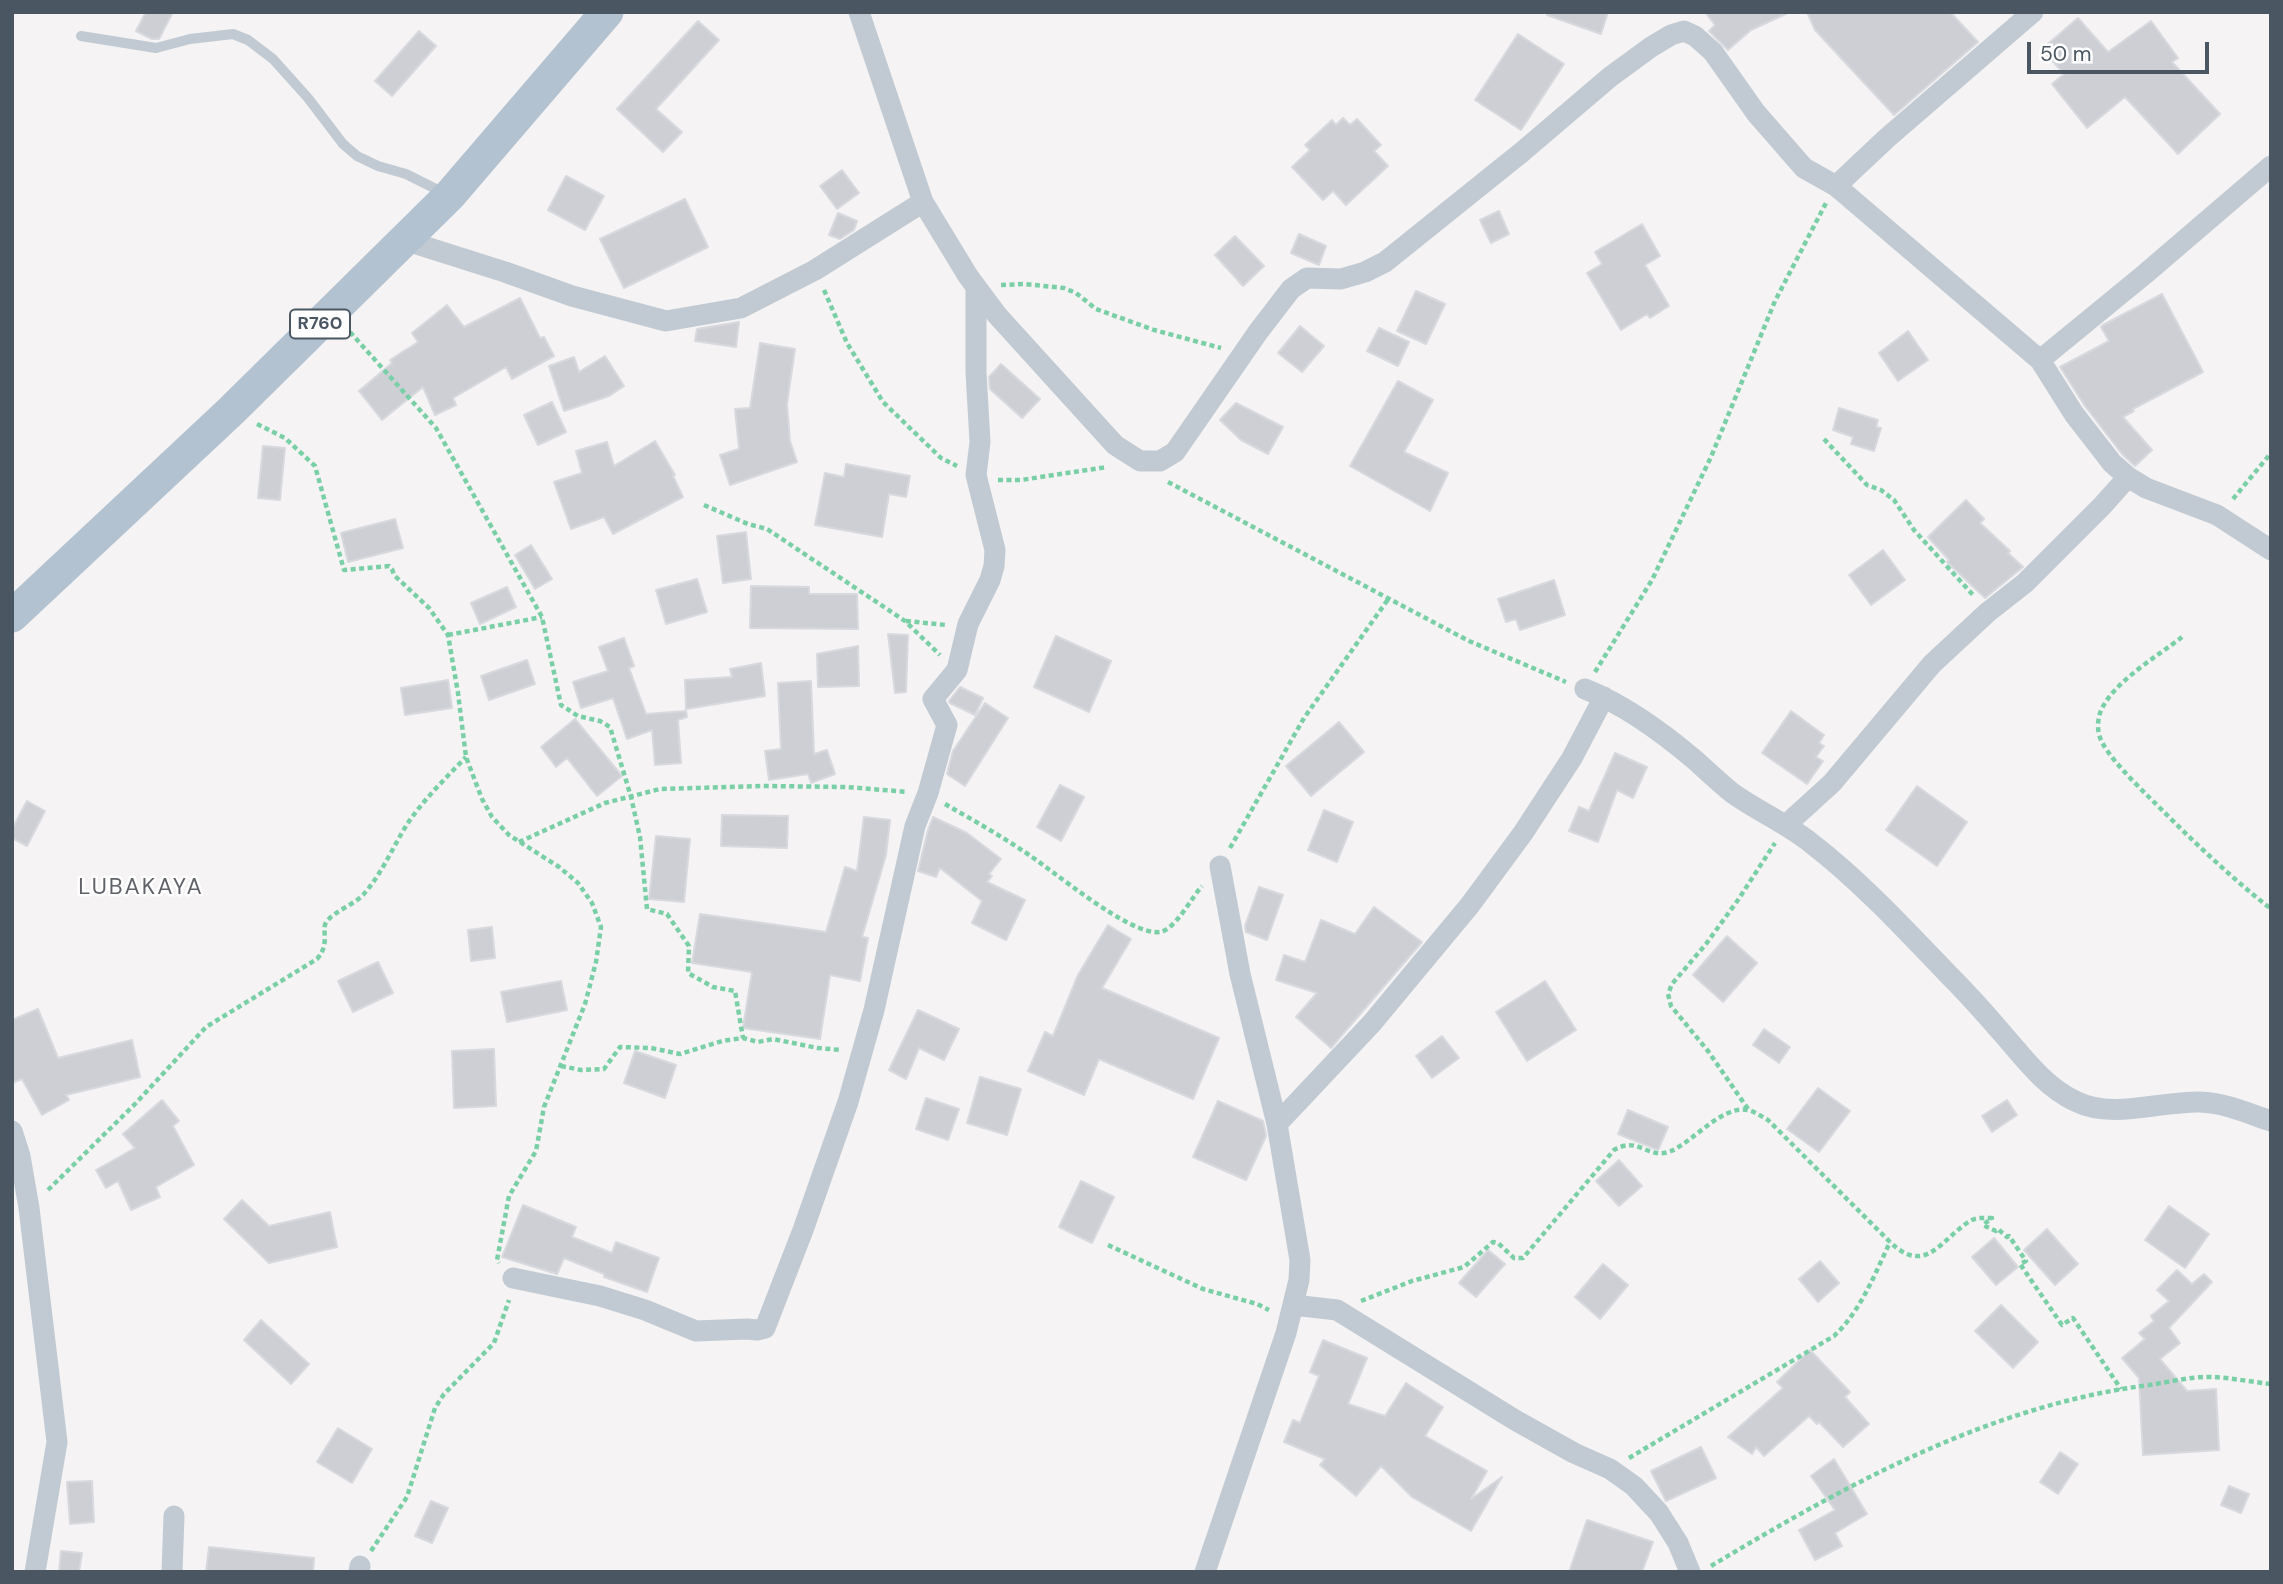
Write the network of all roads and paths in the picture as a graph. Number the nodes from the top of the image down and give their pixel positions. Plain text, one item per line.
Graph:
1 (607, 12) edge
2 (859, 12) edge
3 (1687, 12) edge
4 (2033, 12) edge
5 (81, 36) dead end
6 (1695, 36) junction
7 (2271, 166) edge
8 (1836, 186) junction
9 (450, 195) junction
10 (923, 202) junction
11 (404, 240) junction
12 (816, 270) junction
13 (975, 287) junction
14 (333, 312) junction
15 (1243, 356) junction
16 (2040, 360) junction
17 (231, 411) junction
18 (1824, 439) dead end
19 (2271, 453) edge
20 (1140, 461) junction
21 (976, 475) junction
22 (2128, 477) junction
23 (704, 505) dead end
24 (2217, 515) junction
25 (2271, 550) edge
26 (1389, 598) junction
27 (1988, 612) junction
28 (12, 615) edge
29 (542, 617) junction
30 (905, 621) junction
31 (968, 624) junction
32 (448, 635) junction
33 (2182, 637) dead end
34 (957, 670) junction
35 (1594, 693) junction
36 (466, 757) junction
37 (928, 793) junction
38 (631, 797) junction
39 (1787, 824) junction
40 (519, 842) junction
41 (1220, 866) junction
42 (2271, 909) edge
43 (743, 1038) junction
44 (862, 1050) junction
45 (561, 1066) junction
46 (1749, 1110) junction
47 (2271, 1121) edge
48 (1277, 1124) junction
49 (12, 1131) edge
50 (29, 1208) junction
51 (1890, 1242) junction
52 (1108, 1245) dead end
53 (513, 1278) junction
54 (1293, 1305) junction
55 (1337, 1310) junction
56 (1286, 1333) junction
57 (2271, 1384) edge
58 (2121, 1389) junction
59 (1610, 1469) junction
60 (174, 1516) dead end
61 (359, 1569) edge
62 (35, 1572) edge
63 (172, 1572) edge
64 (1205, 1572) edge
65 (1690, 1572) edge
66 (1702, 1572) edge

1 - 9 main road, R760
2 - 10 street
3 - 6 street
4 - 8 street
5 - 9 lane
6 - 8 street
6 - 15 street
7 - 16 street
8 - 16 street
8 - 35 path
9 - 11 main road, R760
10 - 12 street
10 - 13 street
11 - 12 street
11 - 14 main road, R760
12 - 21 path
13 - 15 path
13 - 20 street
13 - 21 street
14 - 17 main road, R760
14 - 29 path
15 - 20 street
16 - 22 street
17 - 28 main road, R760
17 - 32 path
18 - 27 path
19 - 24 path
20 - 21 path
20 - 26 path
21 - 31 street
22 - 24 street
22 - 27 street
23 - 30 path
24 - 25 street
26 - 35 path
26 - 41 path
27 - 39 street
29 - 32 path
29 - 38 path
30 - 31 path
30 - 34 path
31 - 34 street
32 - 36 path
33 - 42 path
34 - 37 street
35 - 39 street
35 - 48 street
36 - 40 path
36 - 50 path
37 - 38 path
37 - 41 path
37 - 44 street
38 - 40 path
38 - 43 path
39 - 46 path
39 - 47 street
40 - 45 path
41 - 48 street
43 - 44 path
43 - 45 path
44 - 53 street
45 - 53 path
46 - 51 path
46 - 55 path
48 - 54 street
49 - 50 street
50 - 62 street
51 - 58 path
51 - 59 path
52 - 56 path
53 - 61 path
54 - 55 street
54 - 56 street
55 - 59 street
56 - 64 street
57 - 58 path
58 - 66 path
59 - 65 street
60 - 63 street

